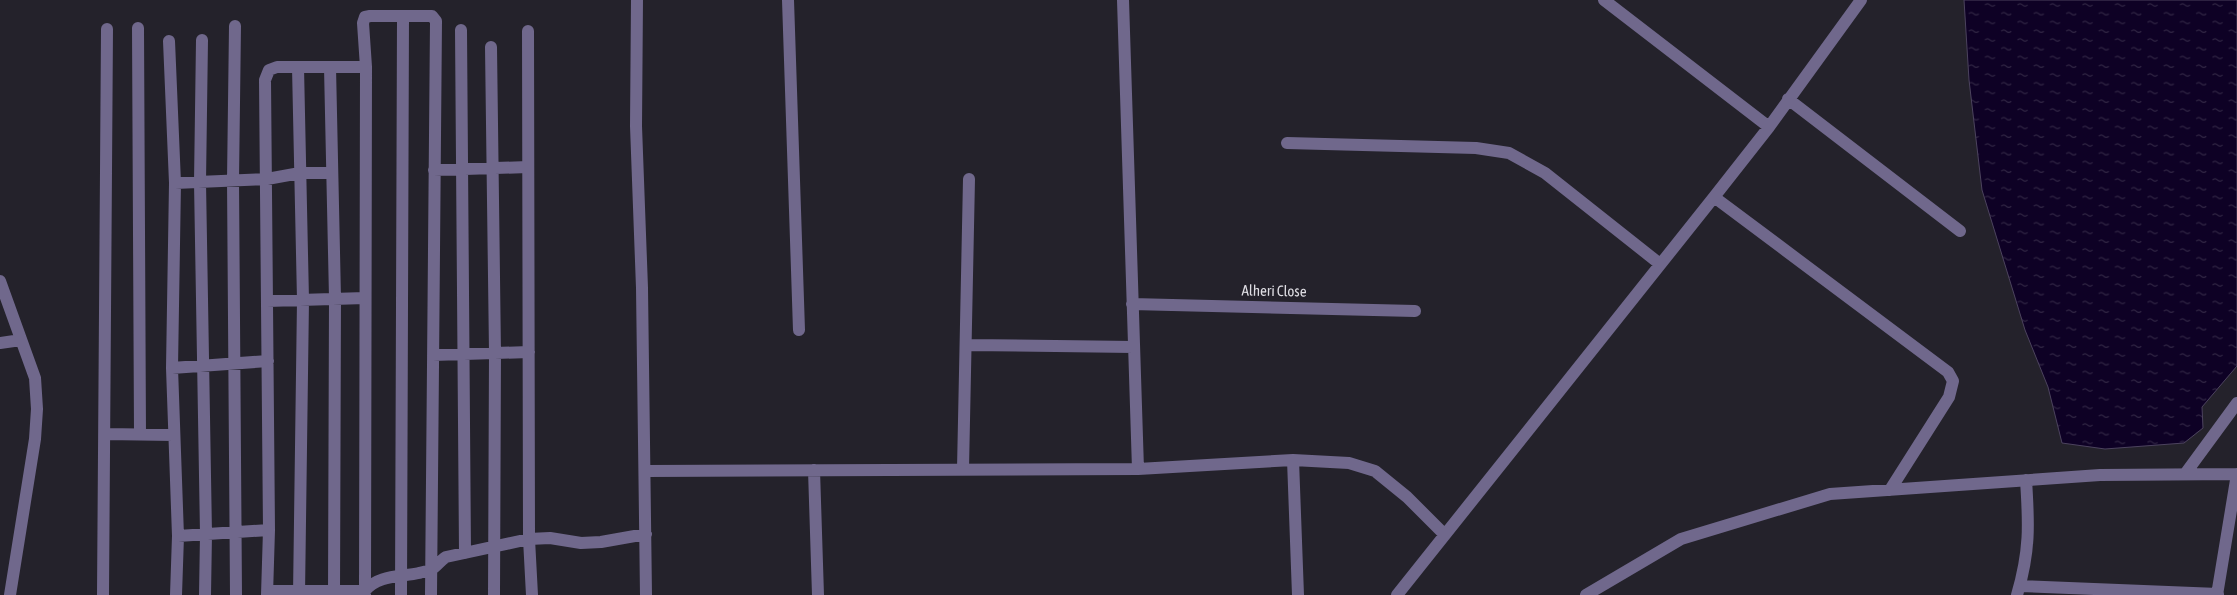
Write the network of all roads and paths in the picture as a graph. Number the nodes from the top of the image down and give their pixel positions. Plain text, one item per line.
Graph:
1 (637, 0) edge
2 (788, 0) edge
3 (1123, 0) edge
4 (1604, 0) edge
5 (1861, 0) edge
6 (403, 17) junction
7 (234, 26) dead end
8 (138, 28) dead end
9 (107, 29) dead end
10 (461, 30) dead end
11 (528, 31) dead end
12 (202, 40) dead end
13 (169, 41) dead end
14 (491, 47) dead end
15 (298, 67) junction
16 (330, 67) junction
17 (366, 67) junction
18 (1788, 99) junction
19 (1769, 127) junction
20 (1287, 143) dead end
21 (528, 167) junction
22 (492, 168) junction
23 (461, 169) junction
24 (434, 170) junction
25 (332, 173) junction
26 (300, 174) junction
27 (267, 179) junction
28 (969, 179) dead end
29 (233, 180) junction
30 (200, 182) junction
31 (176, 183) junction
32 (1714, 197) junction
33 (1960, 231) dead end
34 (1660, 264) junction
35 (0, 281) edge
36 (335, 298) junction
37 (365, 298) junction
38 (303, 300) junction
39 (268, 301) junction
40 (1132, 304) junction
41 (1415, 311) dead end
42 (799, 330) dead end
43 (21, 340) junction
44 (0, 344) edge
45 (966, 345) junction
46 (1134, 347) junction
47 (529, 352) junction
48 (495, 353) junction
49 (463, 354) junction
50 (433, 355) junction
51 (268, 362) junction
52 (235, 364) junction
53 (204, 366) junction
54 (172, 368) junction
55 (2237, 403) edge
56 (106, 434) junction
57 (140, 434) junction
58 (174, 435) junction
59 (1294, 460) junction
60 (963, 469) junction
61 (1138, 469) junction
62 (814, 470) junction
63 (646, 471) junction
64 (2185, 474) junction
65 (2237, 474) edge
66 (2026, 480) junction
67 (1890, 490) junction
68 (269, 530) junction
69 (237, 532) junction
70 (206, 534) junction
71 (646, 534) junction
72 (1445, 535) junction
73 (178, 536) junction
74 (529, 539) junction
75 (493, 547) junction
76 (465, 553) junction
77 (431, 570) junction
78 (402, 577) junction
79 (1606, 589) edge
80 (2019, 590) edge
81 (267, 593) edge
82 (299, 593) edge
83 (334, 593) edge
84 (365, 593) edge
85 (2217, 594) edge
86 (10, 595) edge
87 (103, 595) edge
88 (176, 595) edge
89 (205, 595) edge
90 (236, 595) edge
91 (402, 595) edge
92 (431, 595) edge
93 (494, 595) edge
94 (532, 595) edge
95 (646, 595) edge
96 (818, 595) edge
97 (1298, 595) edge
98 (1397, 595) edge
99 (1586, 595) edge

1 - 63 street
2 - 42 street
3 - 40 street
4 - 19 street
5 - 18 street
6 - 17 street
6 - 24 street
6 - 78 street
7 - 29 street
8 - 57 street
9 - 56 street
10 - 23 street
11 - 21 street
12 - 30 street
13 - 31 street
14 - 22 street
15 - 16 street
15 - 26 street
15 - 27 street
16 - 17 street
16 - 25 street
17 - 37 street
18 - 19 street
18 - 33 street
19 - 32 street
20 - 34 street
21 - 22 street
21 - 47 street
22 - 23 street
22 - 48 street
23 - 24 street
23 - 49 street
24 - 50 street
25 - 26 street
25 - 36 street
26 - 27 street
26 - 38 street
27 - 29 street
27 - 39 street
28 - 45 street
29 - 30 street
29 - 52 street
30 - 31 street
30 - 53 street
31 - 54 street
32 - 34 street
32 - 67 street
34 - 72 street
35 - 43 street
36 - 37 street
36 - 38 street
36 - 83 street
37 - 84 street
38 - 39 street
38 - 82 street
39 - 51 street
40 - 41 street, Alheri Close
40 - 46 street
43 - 44 street
43 - 86 street
45 - 46 street
45 - 60 street
46 - 61 street
47 - 48 street
47 - 74 street
48 - 49 street
48 - 75 street
49 - 50 street
49 - 76 street
50 - 77 street
51 - 52 street
51 - 68 street
52 - 53 street
52 - 69 street
53 - 54 street
53 - 70 street
54 - 58 street
55 - 64 street
56 - 57 street
56 - 87 street
57 - 58 street
58 - 73 street
59 - 61 street
59 - 72 street
59 - 97 street
60 - 61 street
60 - 62 street
62 - 63 street
62 - 96 street
63 - 71 street
64 - 65 street
64 - 66 street
65 - 85 street
66 - 67 street
66 - 80 street
67 - 79 street
68 - 69 street
68 - 81 street
69 - 70 street
69 - 90 street
70 - 73 street
70 - 89 street
71 - 74 street
71 - 95 street
72 - 98 street
73 - 88 street
74 - 75 street
74 - 94 street
75 - 76 street
75 - 93 street
76 - 77 street
77 - 78 street
77 - 92 street
78 - 84 street
78 - 91 street
79 - 99 street
80 - 85 street
81 - 82 street
82 - 83 street
83 - 84 street

